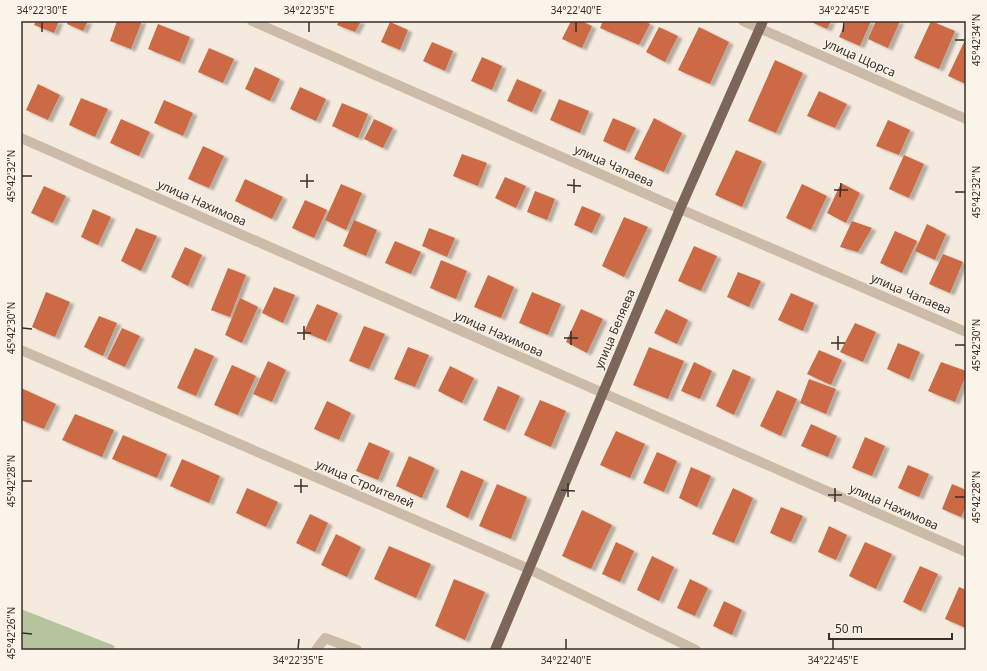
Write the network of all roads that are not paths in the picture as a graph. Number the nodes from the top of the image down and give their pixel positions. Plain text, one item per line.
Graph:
1 (252, 21) edge
2 (743, 21) edge
3 (762, 25) edge
4 (966, 119) edge
5 (21, 138) edge
6 (680, 209) junction
7 (966, 332) edge
8 (21, 350) edge
9 (602, 394) junction
10 (966, 552) edge
11 (529, 569) junction
12 (316, 650) edge
13 (357, 650) edge
14 (495, 650) edge
15 (696, 650) edge

1 - 6 street, улица Чапаева
2 - 3 street, улица Щорса
3 - 4 street, улица Щорса
3 - 6 main road, улица Беляева
5 - 9 street, улица Нахимова
6 - 7 street, улица Чапаева
6 - 9 main road, улица Беляева
8 - 11 street, улица Строителей
9 - 10 street, улица Нахимова
9 - 11 main road, улица Беляева
11 - 14 main road, улица Беляева
11 - 15 street, улица Строителей
12 - 13 street

